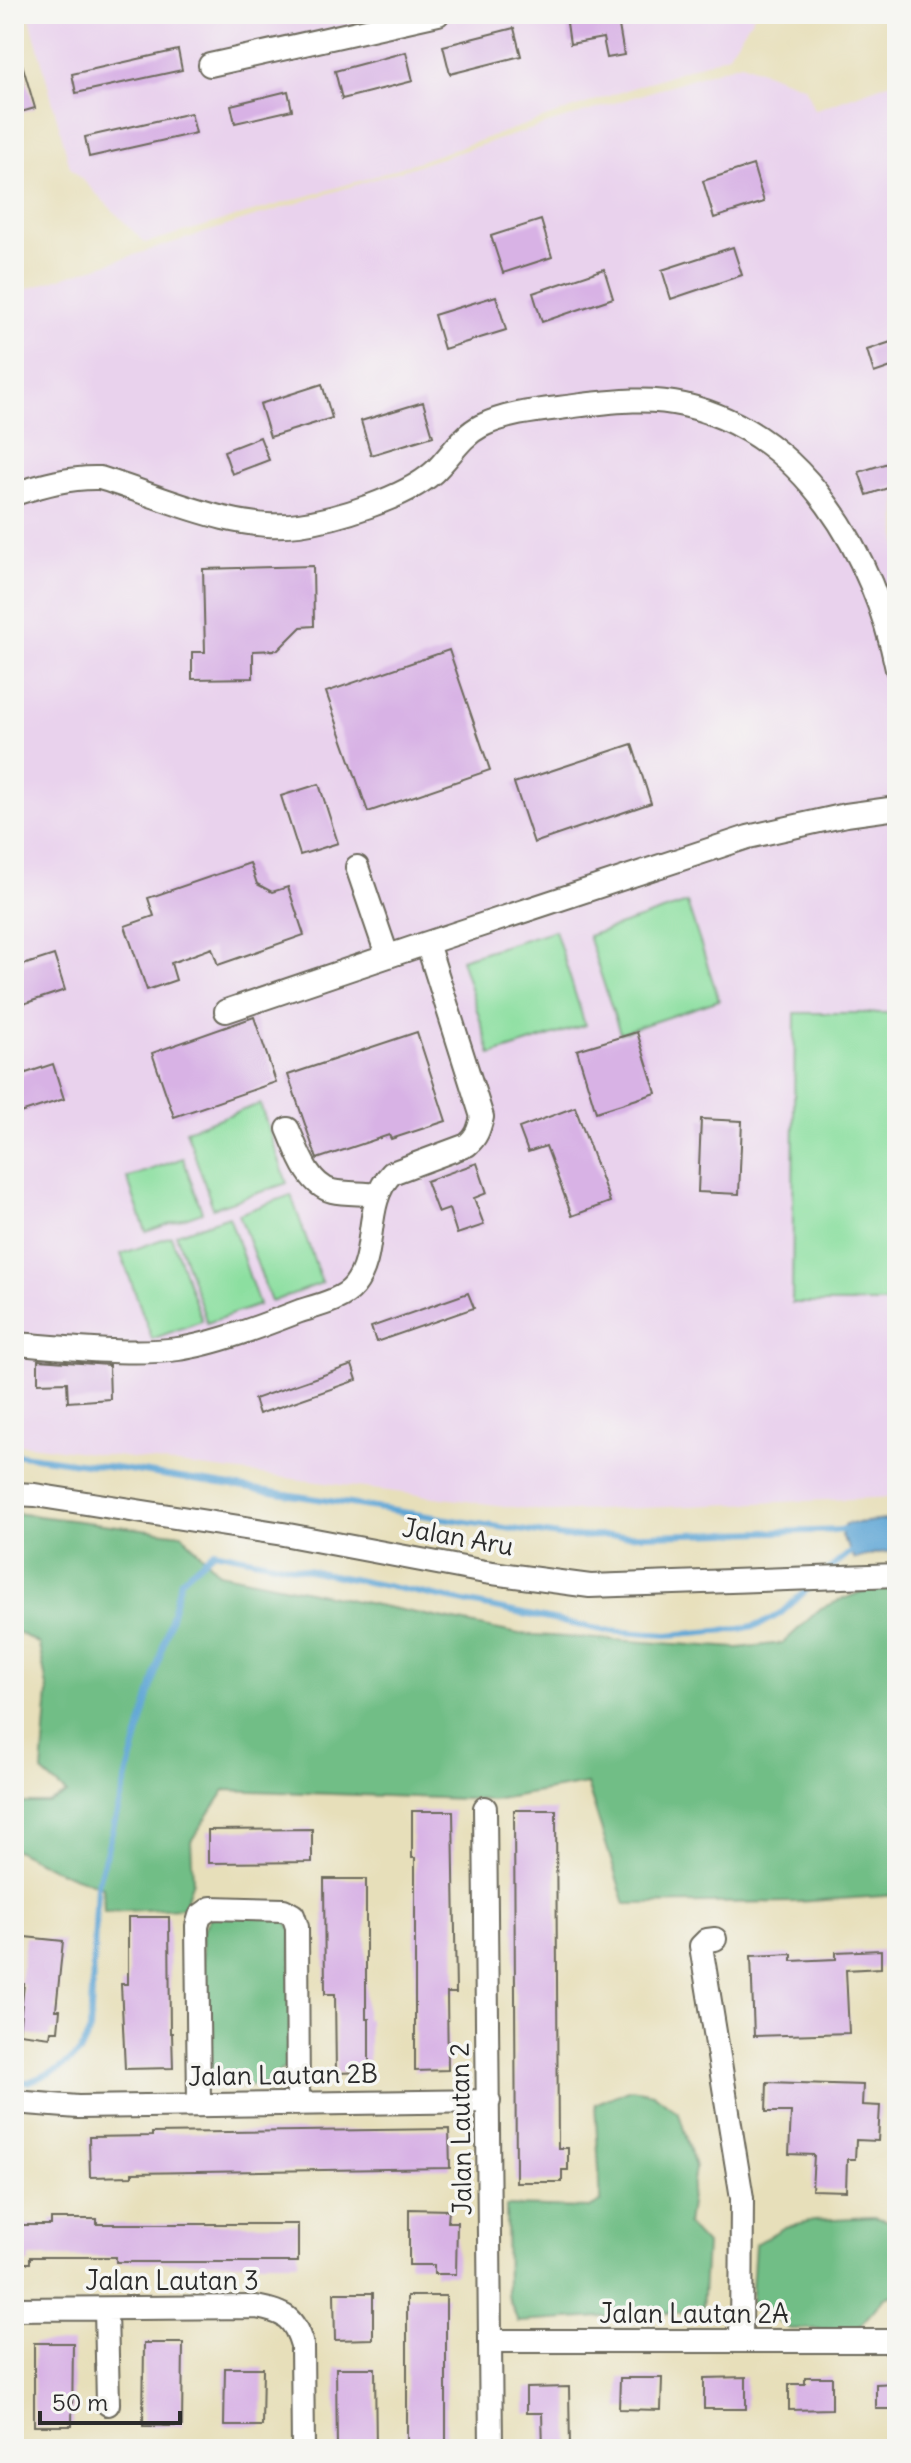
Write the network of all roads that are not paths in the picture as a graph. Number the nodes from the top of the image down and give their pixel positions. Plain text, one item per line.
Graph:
1 (438, 14) edge
2 (210, 65) dead end
3 (14, 494) edge
4 (889, 604) edge
5 (897, 669) edge
6 (897, 808) edge
7 (357, 867) dead end
8 (427, 943) junction
9 (387, 955) junction
10 (226, 1011) dead end
11 (288, 1129) dead end
12 (377, 1195) junction
13 (14, 1344) edge
14 (14, 1494) edge
15 (897, 1575) edge
16 (485, 1808) dead end
17 (715, 1939) dead end
18 (489, 2101) junction
19 (14, 2102) edge
20 (298, 2103) junction
21 (199, 2104) junction
22 (14, 2309) edge
23 (106, 2309) junction
24 (491, 2341) junction
25 (741, 2341) junction
26 (897, 2341) edge
27 (108, 2404) dead end
28 (303, 2449) edge
29 (491, 2449) edge

1 - 2 street
3 - 4 street
4 - 5 street
6 - 8 street
7 - 9 street
8 - 9 street
8 - 12 street
9 - 10 street
11 - 12 street
12 - 13 street
14 - 15 street, Jalan Aru
16 - 18 street, Jalan Lautan 2
17 - 25 street
18 - 20 street, Jalan Lautan 2B
18 - 24 street, Jalan Lautan 2
19 - 21 street, Jalan Lautan 2B
20 - 21 street, Jalan Lautan 2B
20 - 21 street
22 - 23 street, Jalan Lautan 3
23 - 27 street
23 - 28 street, Jalan Lautan 3
24 - 25 street, Jalan Lautan 2A
24 - 29 street, Jalan Lautan 2
25 - 26 street, Jalan Lautan 2A

